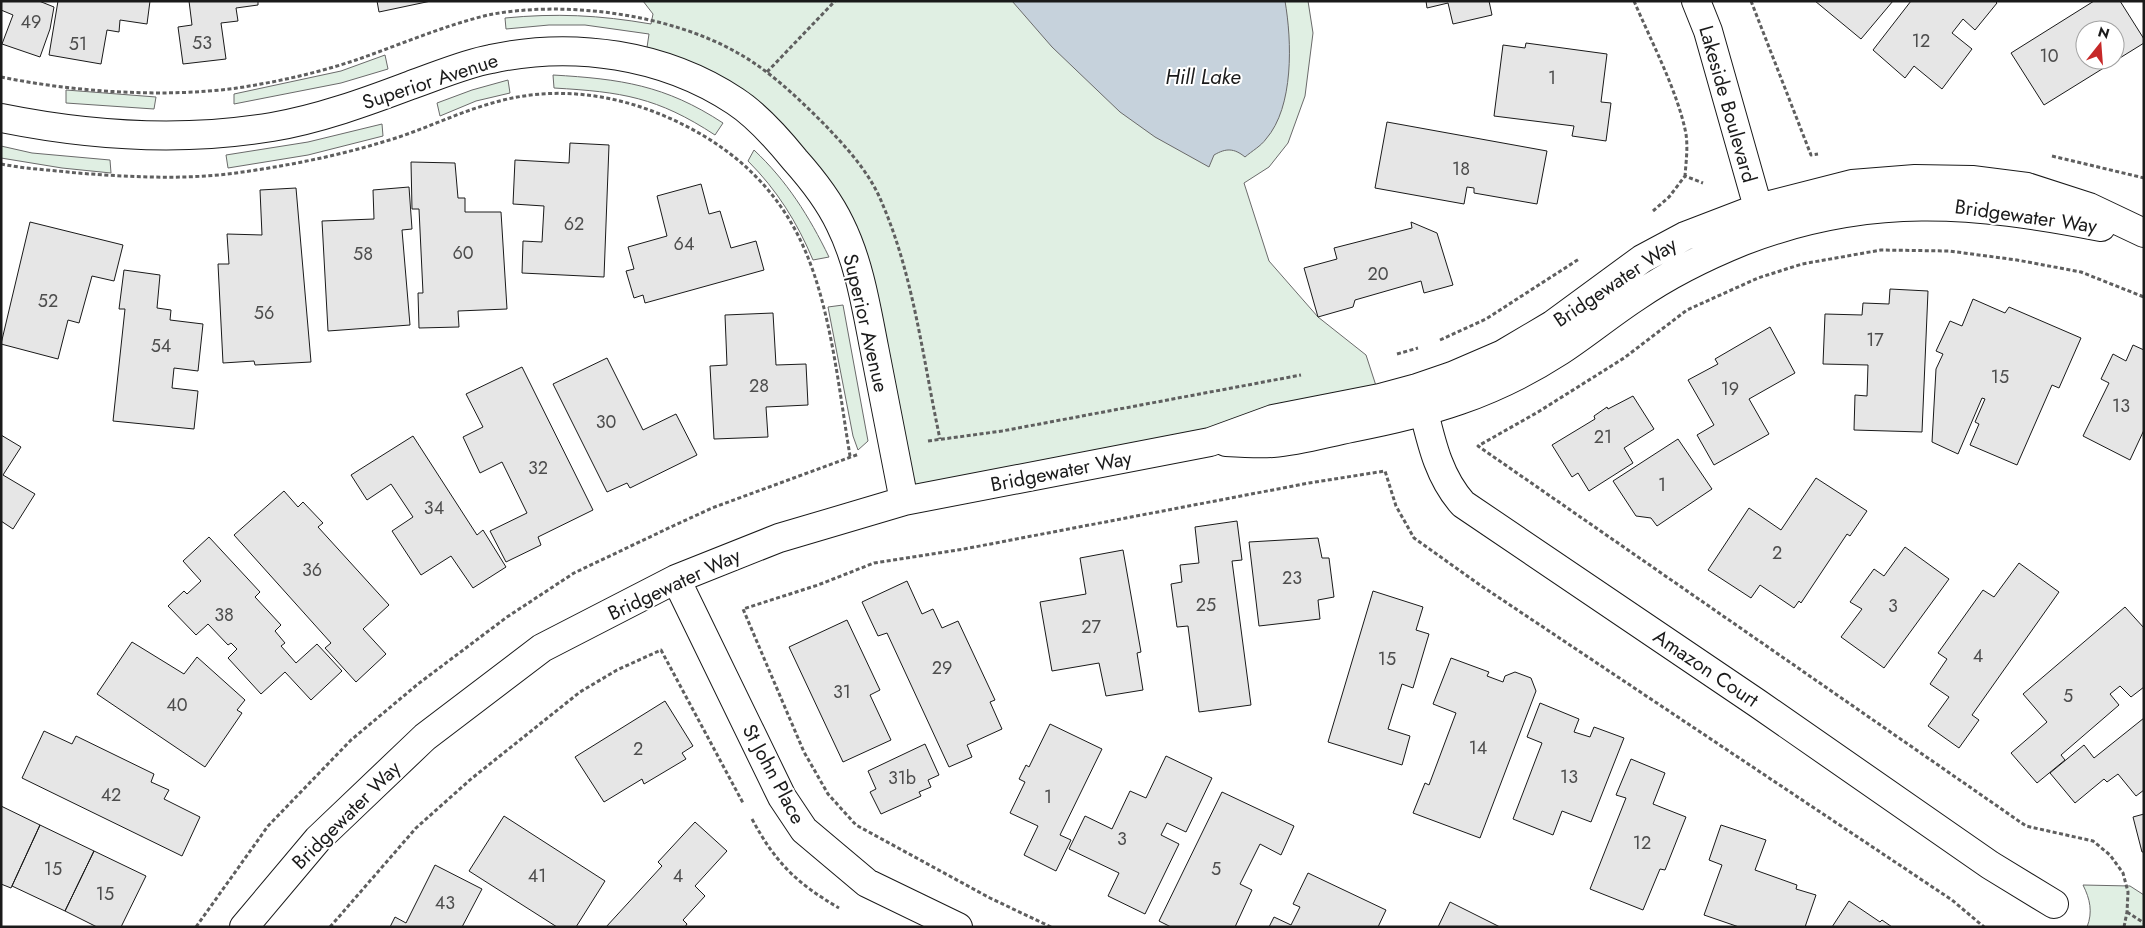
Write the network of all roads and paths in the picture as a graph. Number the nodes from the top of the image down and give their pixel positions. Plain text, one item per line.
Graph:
1 (835, 1) edge
2 (1634, 1) edge
3 (1696, 1) edge
4 (1751, 1) edge
5 (767, 72) dead end
6 (1, 118) edge
7 (1811, 155) dead end
8 (1, 164) edge
9 (1684, 176) junction
10 (1703, 183) dead end
11 (1758, 208) junction
12 (1652, 213) dead end
13 (1766, 234) junction
14 (2144, 234) edge
15 (1585, 255) dead end
16 (2144, 297) edge
17 (1434, 343) dead end
18 (1426, 346) dead end
19 (1392, 356) dead end
20 (1306, 374) dead end
21 (1421, 400) junction
22 (922, 442) dead end
23 (850, 456) dead end
24 (904, 501) junction
25 (676, 579) junction
26 (661, 650) dead end
27 (2054, 904) dead end
28 (2128, 912) junction
29 (2144, 923) edge
30 (244, 927) edge
31 (330, 927) edge
32 (958, 927) edge
33 (1050, 927) edge
34 (1984, 927) edge
35 (2124, 927) edge

1 - 5 path
2 - 9 path
3 - 11 street, Lakeside Boulevard
4 - 7 path
6 - 24 street, Superior Avenue
8 - 23 path
9 - 10 path
9 - 12 path
11 - 13 street, Lakeside Boulevard
11 - 14 street, Bridgewater Way
11 - 21 street, Bridgewater Way
13 - 14 street, Bridgewater Way
13 - 21 street, Bridgewater Way
15 - 17 path
16 - 28 path
18 - 19 path
20 - 22 path
21 - 24 street, Bridgewater Way
21 - 27 street, Amazon Court
24 - 25 street, Bridgewater Way
25 - 30 street, Bridgewater Way
25 - 32 street, St John Place
26 - 31 path
28 - 29 path
28 - 35 path
33 - 34 path

